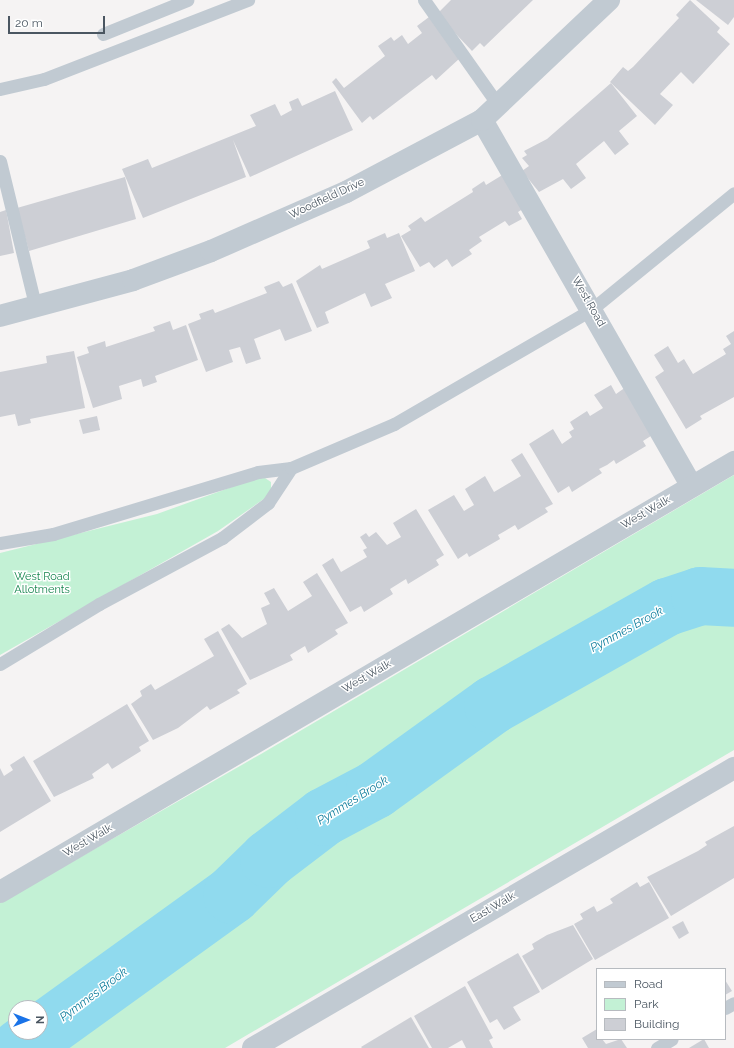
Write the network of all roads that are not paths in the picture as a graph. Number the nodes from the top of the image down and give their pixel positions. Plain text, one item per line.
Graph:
1 (187, 0) edge
2 (248, 0) edge
3 (424, 0) edge
4 (609, 0) edge
5 (103, 34) dead end
6 (0, 89) edge
7 (498, 105) junction
8 (482, 120) junction
9 (0, 161) edge
10 (734, 193) edge
11 (36, 309) junction
12 (592, 309) junction
13 (0, 316) edge
14 (734, 462) edge
15 (291, 468) junction
16 (692, 486) junction
17 (0, 543) edge
18 (0, 664) edge
19 (734, 768) edge
20 (0, 892) edge
21 (670, 1040) edge
22 (253, 1048) edge
23 (657, 1048) edge

1 - 5 lane
2 - 6 lane
3 - 7 lane
4 - 7 street, Woodfield Drive
7 - 8 street, Woodfield Drive
8 - 11 street, Woodfield Drive
8 - 12 street, West Road
9 - 11 lane
10 - 12 lane
11 - 13 street, Woodfield Drive
12 - 15 lane
12 - 16 street, West Road
14 - 16 street, West Walk
15 - 17 lane
15 - 18 lane
16 - 20 street, West Walk
19 - 22 street, East Walk
21 - 23 lane

